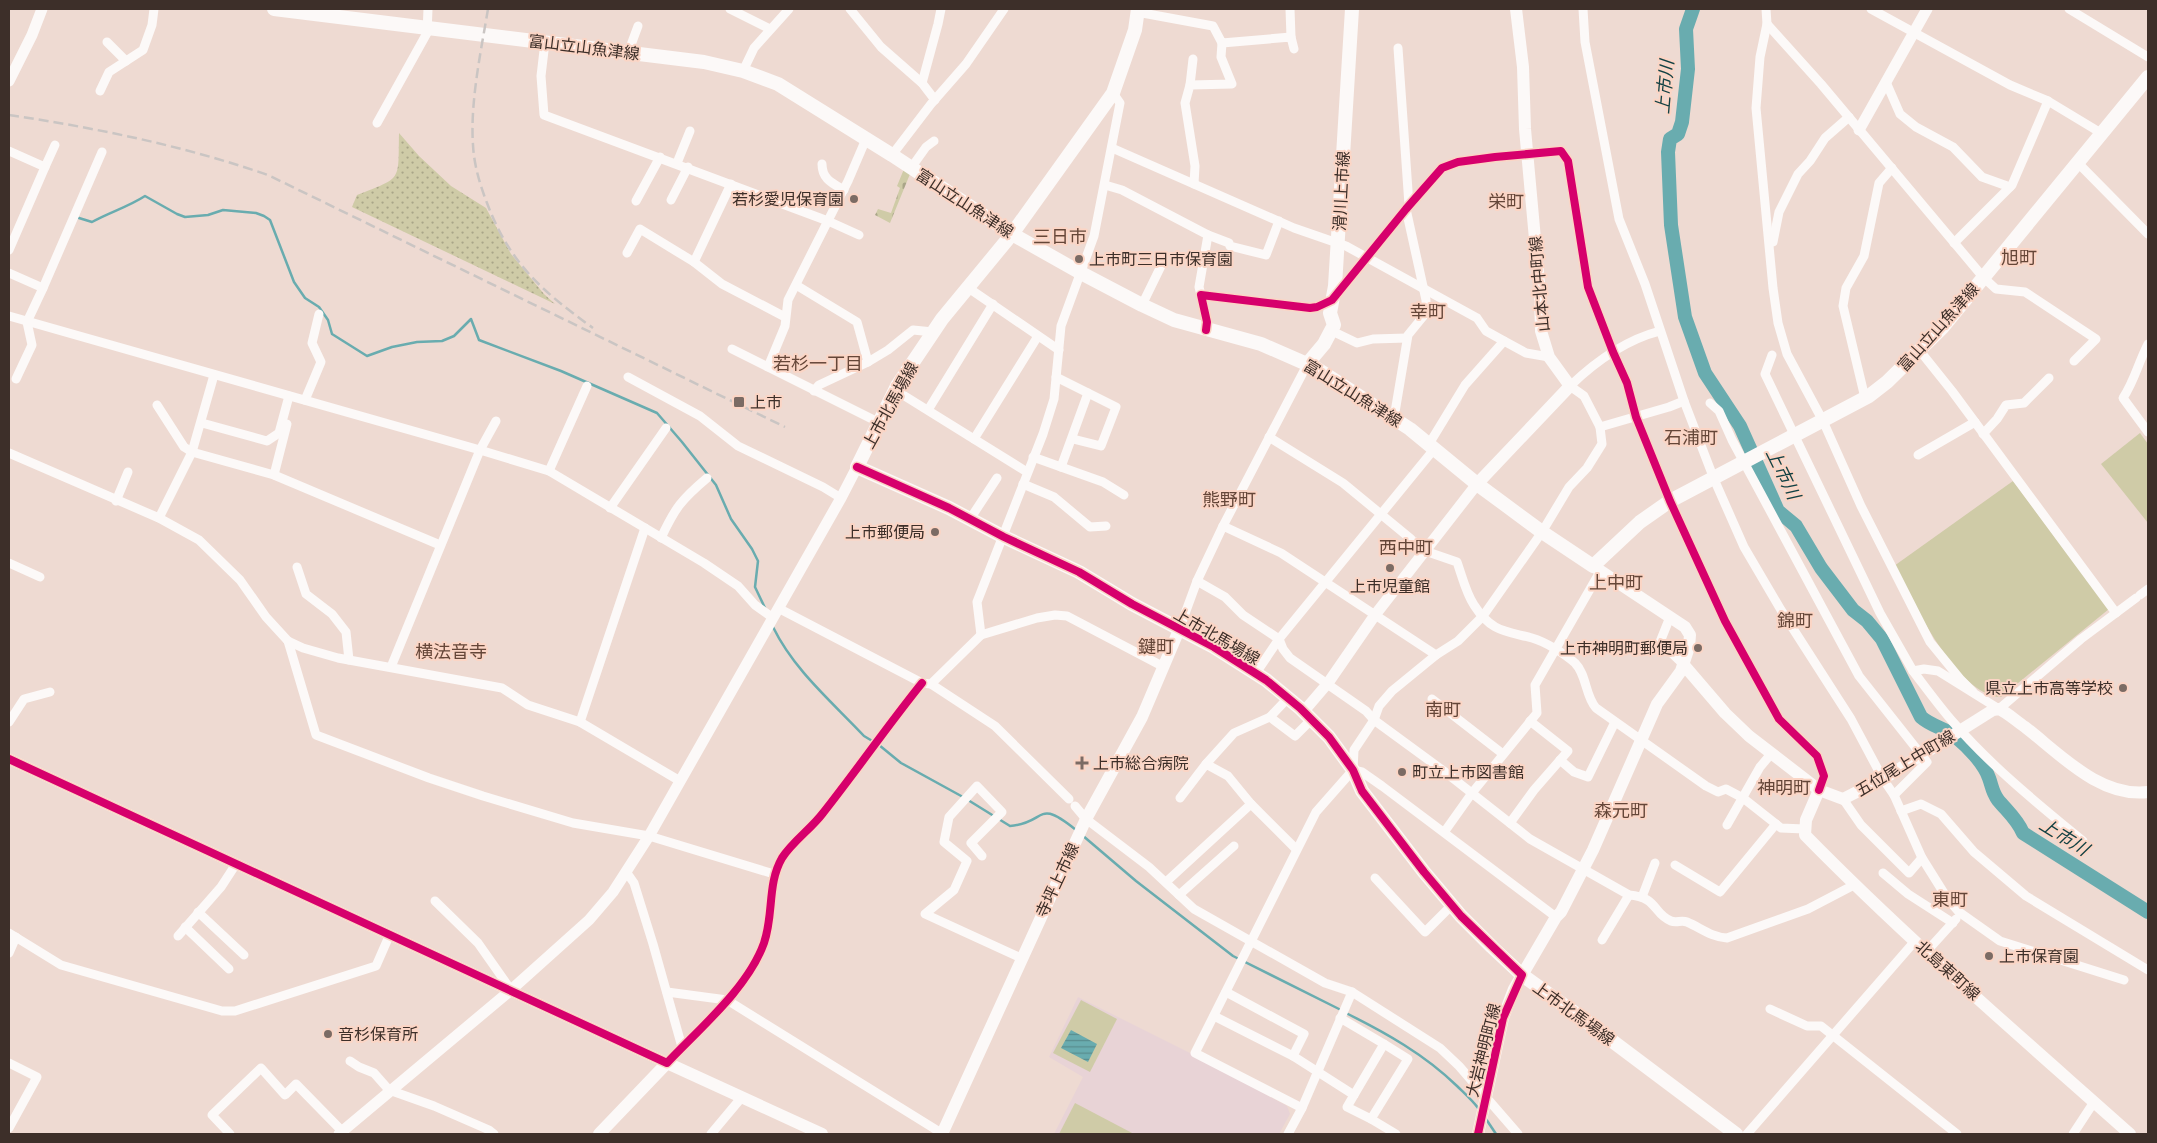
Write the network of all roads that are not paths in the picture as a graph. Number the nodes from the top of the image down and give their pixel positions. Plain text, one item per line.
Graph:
1 (42, 9) edge
2 (154, 9) edge
3 (274, 9) edge
4 (428, 9) edge
5 (730, 9) edge
6 (788, 9) edge
7 (850, 9) edge
8 (941, 9) edge
9 (1004, 9) edge
10 (1290, 9) edge
11 (1352, 9) edge
12 (1516, 9) edge
13 (1584, 9) edge
14 (1766, 9) edge
15 (1871, 9) edge
16 (1927, 9) edge
17 (2069, 9) edge
18 (1138, 10) edge
19 (340, 13) edge
20 (1768, 24) junction
21 (638, 26) dead end
22 (429, 28) junction
23 (770, 29) junction
24 (1914, 32) junction
25 (1291, 37) junction
26 (107, 42) dead end
27 (545, 42) junction
28 (1222, 43) junction
29 (1398, 48) dead end
30 (1294, 49) dead end
31 (628, 53) junction
32 (2148, 57) edge
33 (1193, 59) dead end
34 (126, 61) junction
35 (743, 71) junction
36 (2148, 77) edge
37 (9, 81) edge
38 (1886, 82) junction
39 (922, 83) junction
40 (1190, 85) junction
41 (100, 91) dead end
42 (1113, 93) junction
43 (935, 100) junction
44 (2048, 100) junction
45 (1849, 117) junction
46 (377, 123) dead end
47 (690, 130) dead end
48 (1859, 130) junction
49 (2101, 133) junction
50 (866, 140) junction
51 (934, 140) dead end
52 (55, 145) dead end
53 (1112, 148) junction
54 (9, 152) edge
55 (102, 152) dead end
56 (1528, 153) junction
57 (892, 155) junction
58 (660, 157) junction
59 (677, 163) junction
60 (2078, 163) junction
61 (822, 164) dead end
62 (45, 167) junction
63 (688, 167) junction
64 (911, 168) junction
65 (1892, 168) junction
66 (731, 184) junction
67 (1194, 184) junction
68 (1105, 185) junction
69 (2010, 187) junction
70 (844, 190) junction
71 (671, 200) dead end
72 (636, 201) dead end
73 (1408, 207) junction
74 (828, 220) junction
75 (1279, 221) junction
76 (859, 234) dead end
77 (1012, 234) junction
78 (2148, 234) edge
79 (1208, 235) junction
80 (1954, 243) junction
81 (1338, 244) junction
82 (9, 250) edge
83 (1771, 250) junction
84 (627, 253) dead end
85 (1366, 257) junction
86 (694, 262) junction
87 (1161, 266) dead end
88 (9, 273) edge
89 (1081, 273) junction
90 (1983, 277) junction
91 (796, 285) junction
92 (967, 287) junction
93 (43, 288) junction
94 (1423, 290) junction
95 (1201, 295) junction
96 (1332, 300) junction
97 (993, 304) junction
98 (1142, 305) junction
99 (319, 314) dead end
100 (9, 316) edge
101 (785, 317) junction
102 (27, 322) junction
103 (1206, 330) junction
104 (1660, 331) junction
105 (933, 332) junction
106 (1332, 332) junction
107 (1038, 336) junction
108 (1407, 338) junction
109 (1504, 341) junction
110 (2148, 344) edge
111 (732, 349) dead end
112 (1059, 350) junction
113 (1920, 351) junction
114 (1613, 352) junction
115 (1772, 355) dead end
116 (1549, 358) junction
117 (2074, 361) dead end
118 (868, 362) junction
119 (1308, 363) junction
120 (768, 367) junction
121 (214, 375) junction
122 (628, 377) dead end
123 (1056, 377) junction
124 (2049, 378) dead end
125 (16, 379) dead end
126 (587, 386) dead end
127 (1570, 386) junction
128 (814, 390) junction
129 (896, 390) junction
130 (1088, 393) junction
131 (292, 397) junction
132 (1865, 398) junction
133 (305, 400) junction
134 (1684, 401) junction
135 (1710, 404) dead end
136 (157, 405) dead end
137 (928, 410) junction
138 (1636, 417) junction
139 (1394, 418) junction
140 (496, 420) dead end
141 (1821, 421) junction
142 (202, 422) junction
143 (1975, 422) junction
144 (880, 423) junction
145 (1600, 427) junction
146 (666, 428) dead end
147 (2148, 432) edge
148 (1983, 434) junction
149 (1269, 437) junction
150 (974, 439) junction
151 (1073, 439) junction
152 (1432, 446) junction
153 (480, 450) junction
154 (9, 452) edge
155 (192, 452) junction
156 (1918, 455) dead end
157 (1033, 457) junction
158 (857, 467) junction
159 (1061, 467) junction
160 (548, 471) junction
161 (128, 472) dead end
162 (1027, 472) junction
163 (274, 475) junction
164 (707, 478) dead end
165 (997, 478) dead end
166 (1717, 478) junction
167 (1022, 484) junction
168 (1477, 484) junction
169 (1124, 495) dead end
170 (841, 498) junction
171 (116, 501) junction
172 (1670, 501) junction
173 (610, 508) junction
174 (1382, 515) junction
175 (159, 518) junction
176 (970, 519) junction
177 (1106, 526) dead end
178 (1223, 526) junction
179 (645, 528) junction
180 (1542, 532) junction
181 (1004, 537) junction
182 (662, 538) junction
183 (440, 545) junction
184 (1425, 551) junction
185 (9, 563) edge
186 (297, 568) dead end
187 (1597, 568) junction
188 (40, 577) dead end
189 (1197, 581) junction
190 (1325, 582) junction
191 (2148, 589) edge
192 (776, 613) junction
193 (2116, 614) junction
194 (1375, 615) junction
195 (1483, 616) junction
196 (1670, 617) junction
197 (1179, 630) junction
198 (981, 635) junction
199 (1279, 639) junction
200 (288, 641) junction
201 (1555, 650) junction
202 (1436, 655) junction
203 (349, 660) junction
204 (1683, 664) junction
205 (391, 666) junction
206 (1164, 667) junction
207 (1913, 671) junction
208 (1256, 673) junction
209 (1328, 683) junction
210 (927, 684) junction
211 (50, 692) dead end
212 (1974, 692) junction
213 (1288, 698) junction
214 (1432, 699) dead end
215 (1996, 709) junction
216 (1308, 715) junction
217 (1270, 717) junction
218 (1374, 720) junction
219 (1530, 721) junction
220 (9, 722) edge
221 (580, 722) junction
222 (1615, 722) junction
223 (1641, 740) junction
224 (1503, 754) junction
225 (1771, 754) junction
226 (9, 759) edge
227 (1560, 760) junction
228 (1206, 764) junction
229 (1353, 770) junction
230 (1885, 778) junction
231 (680, 781) junction
232 (1819, 790) junction
233 (2148, 792) edge
234 (1472, 793) junction
235 (1894, 795) junction
236 (1180, 798) dead end
237 (1743, 798) junction
238 (1843, 799) junction
239 (1251, 804) junction
240 (1901, 811) junction
241 (1086, 819) junction
242 (1510, 823) junction
243 (1776, 824) junction
244 (1727, 825) dead end
245 (1804, 829) junction
246 (1445, 831) junction
247 (648, 836) junction
248 (2083, 841) dead end
249 (1234, 846) dead end
250 (1296, 849) junction
251 (982, 856) dead end
252 (1922, 858) junction
253 (1655, 863) dead end
254 (236, 864) junction
255 (1675, 865) dead end
256 (1582, 868) junction
257 (626, 873) junction
258 (1884, 873) dead end
259 (774, 874) junction
260 (1375, 878) dead end
261 (1166, 882) junction
262 (1854, 885) junction
263 (1179, 895) junction
264 (1629, 895) junction
265 (1642, 897) junction
266 (435, 902) dead end
267 (1452, 905) junction
268 (198, 912) junction
269 (1960, 912) junction
270 (1556, 917) junction
271 (1953, 923) junction
272 (185, 927) junction
273 (390, 934) junction
274 (12, 935) edge
275 (178, 936) dead end
276 (1602, 940) dead end
277 (1251, 941) junction
278 (1915, 941) junction
279 (1927, 951) junction
280 (9, 953) edge
281 (244, 955) dead end
282 (1021, 958) junction
283 (229, 969) dead end
284 (2148, 970) edge
285 (1522, 975) junction
286 (2124, 980) dead end
287 (511, 990) junction
288 (666, 992) junction
289 (1226, 992) junction
290 (1352, 992) junction
291 (728, 1000) junction
292 (1770, 1009) dead end
293 (1214, 1016) junction
294 (1340, 1018) junction
295 (1833, 1035) junction
296 (1384, 1044) junction
297 (682, 1047) junction
298 (1293, 1056) junction
299 (350, 1061) dead end
300 (667, 1063) junction
301 (9, 1064) edge
302 (1317, 1070) junction
303 (390, 1090) junction
304 (1354, 1095) junction
305 (742, 1097) junction
306 (1485, 1098) junction
307 (2094, 1102) junction
308 (1302, 1108) junction
309 (1371, 1119) junction
310 (9, 1128) edge
311 (340, 1133) edge
312 (230, 1134) edge
313 (494, 1134) edge
314 (599, 1134) edge
315 (711, 1134) edge
316 (822, 1134) edge
317 (942, 1134) edge
318 (1288, 1134) edge
319 (1396, 1134) edge
320 (1478, 1134) edge
321 (1518, 1134) edge
322 (1736, 1134) edge
323 (1747, 1134) edge
324 (1957, 1134) edge
325 (2073, 1134) edge
326 (2130, 1134) edge

1 - 37 street
2 - 34 street
3 - 19 main road, 富山立山魚津線
4 - 22 street
5 - 23 street
6 - 23 street
7 - 39 street
8 - 39 street
9 - 43 street
10 - 25 street
11 - 81 main road, 滑川上市線
12 - 56 main road, 山本北中町線
13 - 104 street
14 - 20 street
15 - 24 street
16 - 24 street
17 - 32 street
18 - 28 street
18 - 42 main road, 上市北馬場線
19 - 22 main road, 富山立山魚津線
20 - 45 street
20 - 83 street
21 - 31 street
22 - 27 main road, 富山立山魚津線
22 - 46 street
23 - 35 street
24 - 38 street
24 - 44 street
25 - 28 street
25 - 30 street
26 - 34 street
27 - 31 main road, 富山立山魚津線
27 - 58 street
28 - 40 street
29 - 73 street
31 - 35 main road, 富山立山魚津線
33 - 40 street
34 - 41 street
35 - 50 main road, 富山立山魚津線
36 - 49 main road, 富山立山魚津線
38 - 48 street
38 - 69 street
39 - 43 street
40 - 67 street
42 - 53 street
42 - 77 main road, 上市北馬場線
43 - 57 street
44 - 49 street
44 - 69 street
45 - 48 street
45 - 83 street
47 - 59 street
48 - 65 street
49 - 60 main road, 富山立山魚津線
50 - 57 main road, 富山立山魚津線
50 - 70 street
51 - 64 street
52 - 62 street
53 - 67 street
53 - 68 street
54 - 62 street
55 - 93 street
56 - 73 street
56 - 114 street
56 - 116 main road, 山本北中町線
57 - 64 main road, 富山立山魚津線
58 - 59 street
58 - 72 street
59 - 63 street
60 - 78 street
60 - 90 main road, 富山立山魚津線
61 - 70 street
62 - 82 street
63 - 66 street
63 - 71 street
64 - 77 main road, 富山立山魚津線
65 - 80 street
65 - 132 street
66 - 74 street
66 - 86 street
67 - 75 street
68 - 79 street
68 - 89 street
69 - 80 street
70 - 74 street
73 - 85 street
73 - 94 street
74 - 76 street
74 - 91 street
75 - 79 street
75 - 81 street
77 - 89 main road, 富山立山魚津線
77 - 92 main road, 上市北馬場線
79 - 95 street
80 - 90 street
81 - 85 street
81 - 96 main road, 滑川上市線
83 - 141 street
84 - 86 street
85 - 94 street
85 - 96 street
86 - 101 street
87 - 98 street
88 - 93 street
89 - 98 main road, 富山立山魚津線
89 - 112 street
90 - 113 main road, 富山立山魚津線
90 - 117 street
91 - 101 street
91 - 118 street
92 - 97 street
92 - 105 main road, 上市北馬場線
93 - 102 street
94 - 108 street
94 - 109 street
95 - 96 street
95 - 103 street
96 - 106 main road, 滑川上市線
97 - 107 street
97 - 137 street
98 - 103 main road, 富山立山魚津線
99 - 133 street
100 - 102 street
101 - 120 street
102 - 121 street
102 - 125 street
103 - 119 main road, 富山立山魚津線
104 - 114 street
104 - 134 street
105 - 118 street
105 - 129 main road, 上市北馬場線
106 - 108 street
106 - 119 main road
107 - 112 street
107 - 150 street
108 - 139 street
109 - 116 street
109 - 152 street
110 - 147 street
111 - 120 street
112 - 123 street
113 - 132 main road, 富山立山魚津線
113 - 143 street
114 - 127 street
114 - 138 street
115 - 207 street
116 - 127 main road, 山本北中町線
118 - 128 street
119 - 139 main road, 富山立山魚津線
119 - 149 street
120 - 128 street
121 - 131 street
121 - 142 street
122 - 170 street
123 - 130 street
123 - 157 street
124 - 148 street
126 - 160 street
127 - 145 street
127 - 168 main road
128 - 144 street
129 - 137 street
129 - 144 main road, 上市北馬場線
130 - 151 street
130 - 151 street
131 - 133 street
131 - 142 street
131 - 163 street
132 - 141 main road, 富山立山魚津線
133 - 153 street
134 - 138 street
134 - 166 street
135 - 235 street
136 - 155 street
137 - 150 street
138 - 145 street
138 - 172 street
139 - 152 main road, 富山立山魚津線
140 - 153 street
141 - 166 main road, 富山立山魚津線
141 - 212 street
142 - 155 street
143 - 148 street
143 - 156 street
144 - 158 main road, 上市北馬場線
145 - 180 street
146 - 173 street
148 - 193 street
149 - 174 street
149 - 178 street
150 - 162 street
151 - 159 street
152 - 168 main road, 富山立山魚津線
152 - 174 street
153 - 160 street
153 - 183 street
154 - 171 street
155 - 163 street
155 - 175 street
157 - 159 street
157 - 162 street
158 - 170 street
158 - 176 main road, 上市北馬場線
159 - 169 street
160 - 173 street
161 - 171 street
162 - 167 street
163 - 183 street
164 - 182 street
165 - 176 street
166 - 172 main road, 富山立山魚津線
166 - 230 street
167 - 177 street
167 - 181 street
168 - 180 main road, 富山立山魚津線
168 - 184 street
170 - 192 street
171 - 175 street
172 - 187 main road, 富山立山魚津線
172 - 232 street
173 - 179 street
174 - 184 street
174 - 190 street
175 - 200 street
176 - 181 main road, 上市北馬場線
178 - 189 street
178 - 190 street
179 - 182 street
179 - 221 street
180 - 187 main road, 富山立山魚津線
180 - 195 street
181 - 197 main road, 上市北馬場線
181 - 198 street
182 - 192 street
183 - 205 street
184 - 194 street
184 - 195 street
185 - 188 street
186 - 203 street
187 - 196 main road
187 - 201 street
189 - 197 street
189 - 199 street
190 - 194 street
190 - 199 street
191 - 193 street
192 - 210 street
192 - 231 street
193 - 215 street
194 - 202 street
194 - 209 street
195 - 201 street
195 - 202 street
196 - 204 main road
196 - 204 street
197 - 206 main road, 寺坪上市線
197 - 208 main road, 上市北馬場線
198 - 206 street
198 - 210 street
199 - 208 street
199 - 209 street
200 - 203 street
200 - 247 street
201 - 219 street
201 - 222 street
202 - 218 street
203 - 205 street
204 - 223 main road, 大岩神明町線
204 - 225 main road, 五位尾上中町線
205 - 221 street
206 - 241 main road, 寺坪上市線
207 - 212 street
207 - 248 street
208 - 213 main road, 上市北馬場線
209 - 216 street
209 - 218 street
210 - 241 street
210 - 259 street
211 - 220 street
212 - 215 street
213 - 216 main road, 上市北馬場線
213 - 217 street
214 - 224 street
215 - 230 main road, 五位尾上中町線
215 - 233 main road
216 - 217 street
216 - 229 main road, 上市北馬場線
217 - 228 street
218 - 229 street
218 - 234 street
219 - 224 street
219 - 227 street
221 - 231 street
222 - 223 street
222 - 227 street
223 - 237 street
223 - 256 main road, 大岩神明町線
224 - 234 street
225 - 232 main road, 五位尾上中町線
225 - 237 street
226 - 254 street
227 - 242 street
228 - 236 street
228 - 239 street
229 - 246 street
229 - 250 street
229 - 267 main road, 上市北馬場線
230 - 235 street
230 - 238 main road, 五位尾上中町線
231 - 247 street
232 - 238 main road, 五位尾上中町線
232 - 245 main road
234 - 242 street
234 - 246 street
235 - 240 street
237 - 243 street
237 - 244 street
238 - 252 street
239 - 250 street
239 - 261 street
240 - 252 street
240 - 284 street
241 - 261 street
241 - 282 main road, 寺坪上市線
242 - 256 street
243 - 245 street
243 - 255 street
245 - 262 main road, 北島東町線
246 - 270 street
247 - 257 street
247 - 259 street
249 - 263 street
250 - 277 street
251 - 282 street
252 - 269 street
253 - 265 street
254 - 268 street
254 - 273 street
256 - 264 street
256 - 270 main road, 大岩神明町線
257 - 287 street
257 - 288 street
258 - 271 street
259 - 291 street
260 - 267 street
261 - 263 street
262 - 265 street
262 - 278 main road, 北島東町線
263 - 277 street
264 - 265 street
264 - 276 street
266 - 287 street
267 - 285 main road, 上市北馬場線
268 - 272 street
268 - 281 street
269 - 271 street
269 - 286 street
270 - 285 main road, 大岩神明町線
271 - 279 street
272 - 275 street
272 - 283 street
273 - 274 street
273 - 287 street
274 - 280 street
277 - 289 street
277 - 290 street
278 - 279 main road, 北島東町線
278 - 295 street
279 - 307 main road, 北島東町線
282 - 317 main road, 寺坪上市線
285 - 306 main road, 大岩神明町線
285 - 322 main road, 上市北馬場線
287 - 300 street
287 - 303 street
288 - 291 street
288 - 297 street
289 - 293 street
289 - 298 street
290 - 294 street
290 - 306 street
291 - 297 street
291 - 317 street
292 - 295 street
293 - 298 street
293 - 308 street
294 - 296 street
294 - 302 street
295 - 323 street
295 - 324 street
296 - 304 street
296 - 309 street
297 - 300 street
298 - 302 street
299 - 303 street
300 - 305 main road
300 - 314 main road
301 - 310 street
302 - 304 street
302 - 308 street
303 - 311 street
303 - 313 street
304 - 309 street
305 - 315 street
305 - 316 main road
306 - 320 main road, 大岩神明町線
306 - 321 street
307 - 325 street
307 - 326 main road, 北島東町線
308 - 318 street
309 - 319 street
311 - 312 street

